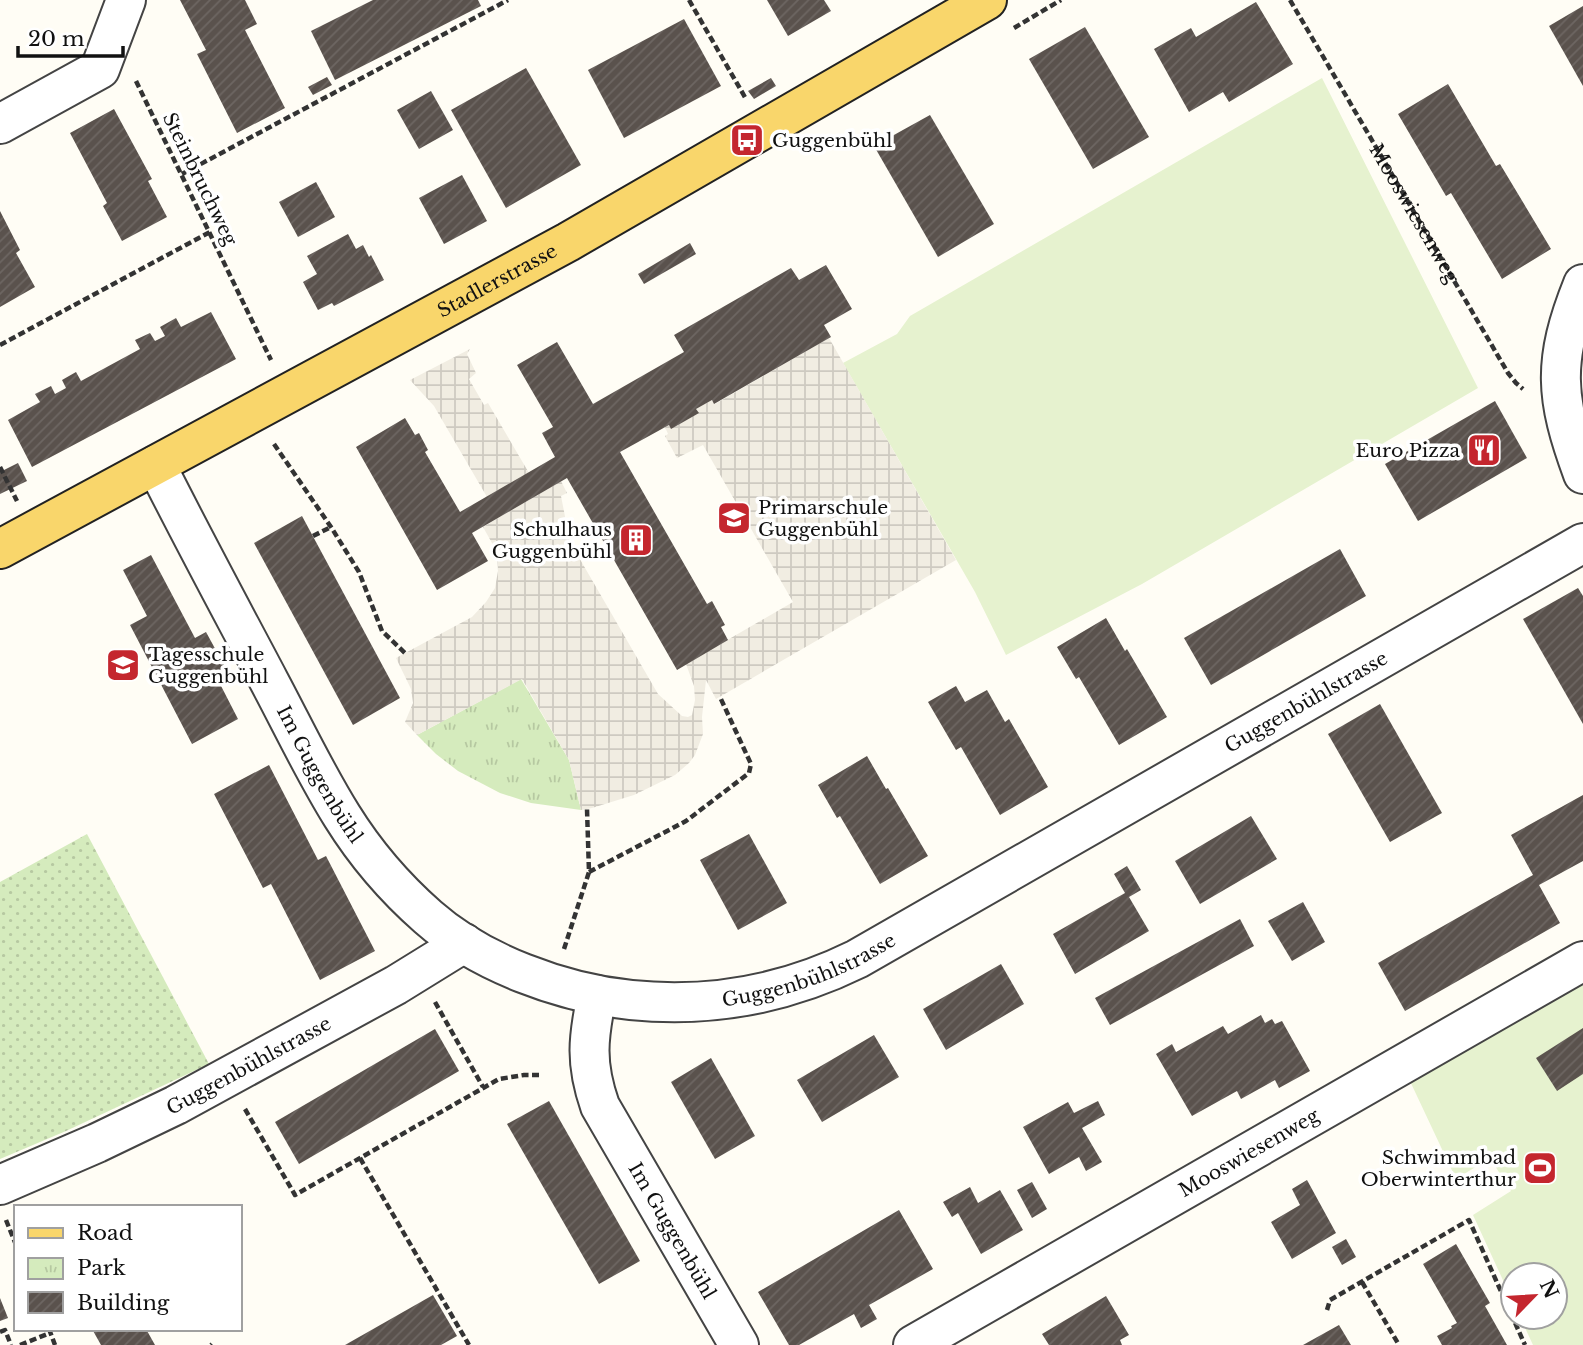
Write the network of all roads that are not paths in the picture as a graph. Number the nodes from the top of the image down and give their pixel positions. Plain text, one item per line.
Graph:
1 (987, 0) edge
2 (119, 17) edge
3 (0, 124) edge
4 (1583, 284) edge
5 (156, 465) junction
6 (1583, 474) edge
7 (1583, 543) edge
8 (0, 549) edge
9 (464, 943) junction
10 (1583, 961) edge
11 (597, 995) junction
12 (3, 1202) edge
13 (738, 1345) edge
14 (913, 1345) edge

1 - 5 main road, Stadlerstrasse
2 - 3 street
4 - 6 street
5 - 8 main road, Stadlerstrasse
5 - 9 street, Im Guggenbühl
7 - 11 street, Guggenbühlstrasse
9 - 11 street, Guggenbühlstrasse
9 - 12 street, Guggenbühlstrasse
10 - 14 street, Mooswiesenweg
11 - 13 street, Im Guggenbühl

